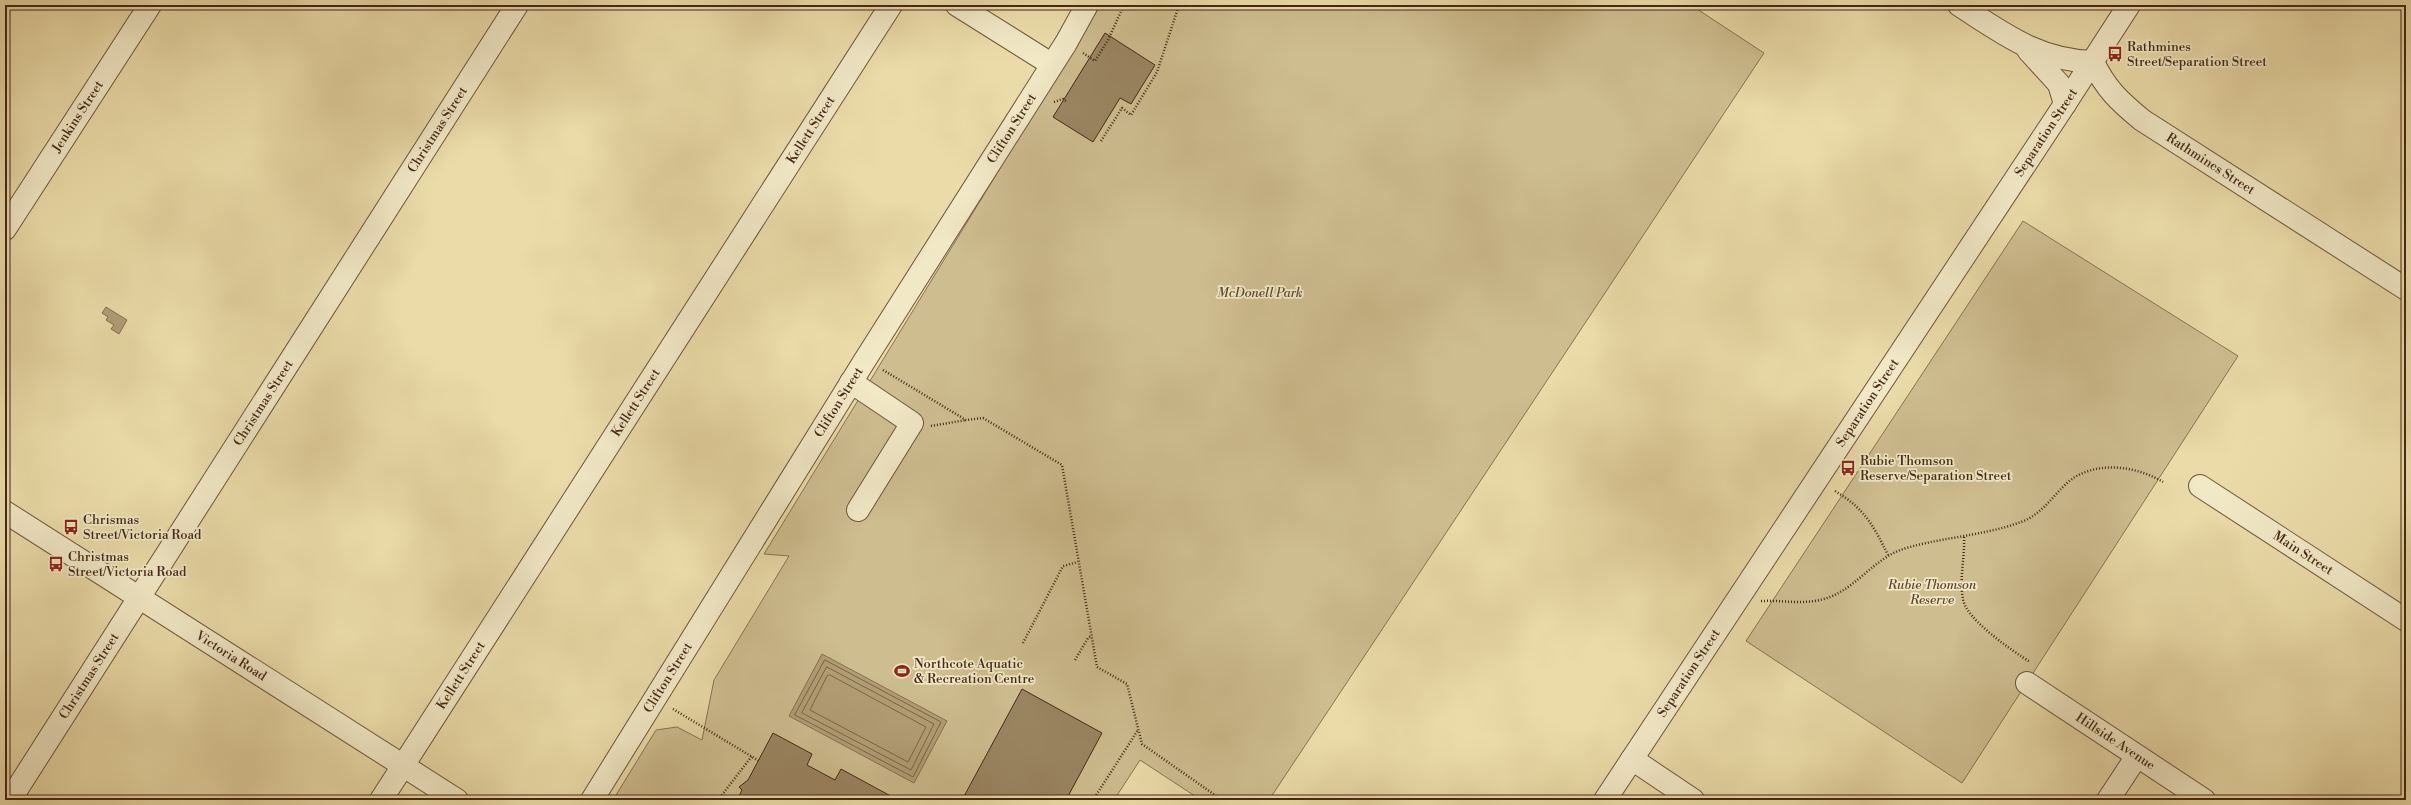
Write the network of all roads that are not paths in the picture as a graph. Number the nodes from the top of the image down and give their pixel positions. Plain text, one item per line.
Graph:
1 (150, 5) edge
2 (517, 5) edge
3 (891, 5) edge
4 (957, 5) edge
5 (1088, 5) edge
6 (1959, 5) edge
7 (2129, 5) edge
8 (2023, 45) junction
9 (2093, 62) junction
10 (1051, 64) junction
11 (2066, 104) junction
12 (5, 229) edge
13 (2406, 289) edge
14 (851, 382) junction
15 (2200, 486) dead end
16 (858, 510) dead end
17 (5, 512) edge
18 (139, 598) junction
19 (2406, 620) edge
20 (2029, 673) road end
21 (2137, 756) junction
22 (1632, 759) junction
23 (403, 766) junction
24 (10, 800) edge
25 (381, 800) edge
26 (456, 800) edge
27 (592, 800) edge
28 (1605, 800) edge
29 (1693, 800) edge
30 (2108, 800) edge
31 (2204, 800) edge

1 - 12 street, Jenkins Street
2 - 18 street, Christmas Street
3 - 23 street, Kellett Street
4 - 10 street
5 - 10 street, Clifton Street
6 - 8 street
7 - 9 street, Separation Street
8 - 9 street
8 - 11 street
9 - 11 street, Separation Street
9 - 13 street, Rathmines Street
10 - 14 street, Clifton Street
11 - 22 street, Separation Street
14 - 16 street
14 - 27 street, Clifton Street
15 - 19 street, Main Street
17 - 18 street, Victoria Road
18 - 23 street, Victoria Road
18 - 24 street, Christmas Street
20 - 21 street, Hillside Avenue
21 - 30 street
21 - 31 street, Hillside Avenue
22 - 28 street, Separation Street
22 - 29 street
23 - 25 street, Kellett Street
23 - 26 street, Victoria Road

